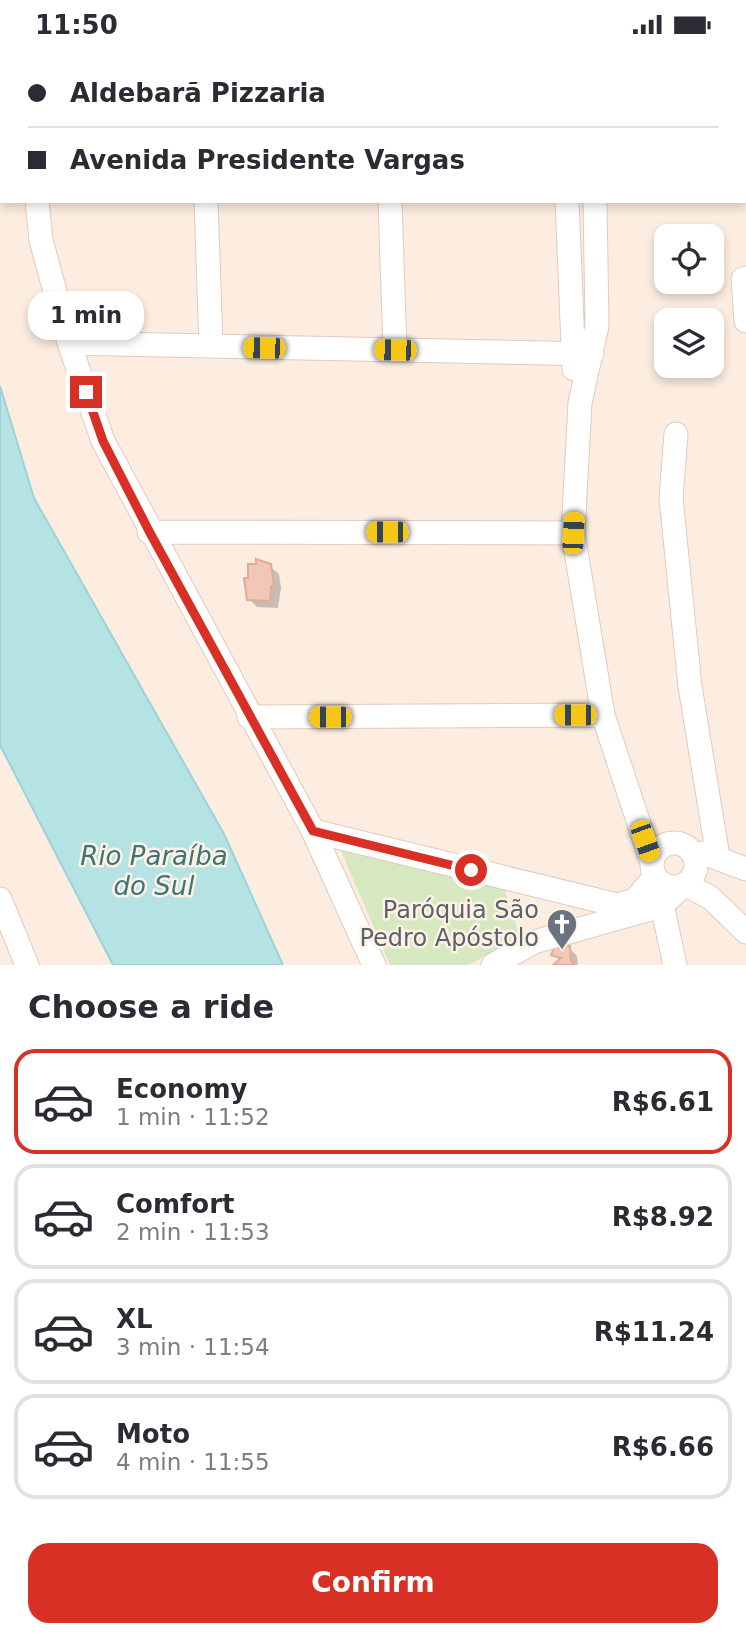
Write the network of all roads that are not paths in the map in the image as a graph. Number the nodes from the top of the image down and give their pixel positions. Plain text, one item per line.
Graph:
1 (37, 203) edge
2 (206, 203) edge
3 (390, 203) edge
4 (567, 203) edge
5 (595, 203) edge
6 (746, 278) edge
7 (746, 321) edge
8 (69, 344) junction
9 (211, 346) junction
10 (395, 350) junction
11 (581, 354) junction
12 (676, 434) dead end
13 (149, 531) junction
14 (573, 533) junction
15 (603, 715) junction
16 (249, 717) junction
17 (630, 798) junction
18 (313, 831) junction
19 (695, 853) junction
20 (744, 868) edge
21 (654, 872) junction
22 (684, 885) junction
23 (710, 892) junction
24 (0, 899) edge
25 (661, 906) junction
26 (746, 932) edge
27 (27, 965) edge
28 (374, 965) edge
29 (493, 965) edge
30 (675, 965) edge

1 - 8 street
2 - 9 street
3 - 10 street
4 - 11 street
5 - 11 street
6 - 7 street
8 - 9 street
8 - 13 street
9 - 10 street
10 - 11 street
11 - 14 street
12 - 19 street
13 - 14 street
13 - 16 street
14 - 15 street
15 - 16 street
15 - 17 street
16 - 18 street
17 - 19 street
17 - 21 street
18 - 21 street
18 - 28 street
19 - 20 street
19 - 21 street
19 - 22 street
19 - 23 street
20 - 23 street
21 - 22 street
21 - 25 street
22 - 23 street
22 - 25 street
23 - 26 street
24 - 27 street
25 - 29 street
25 - 30 street

